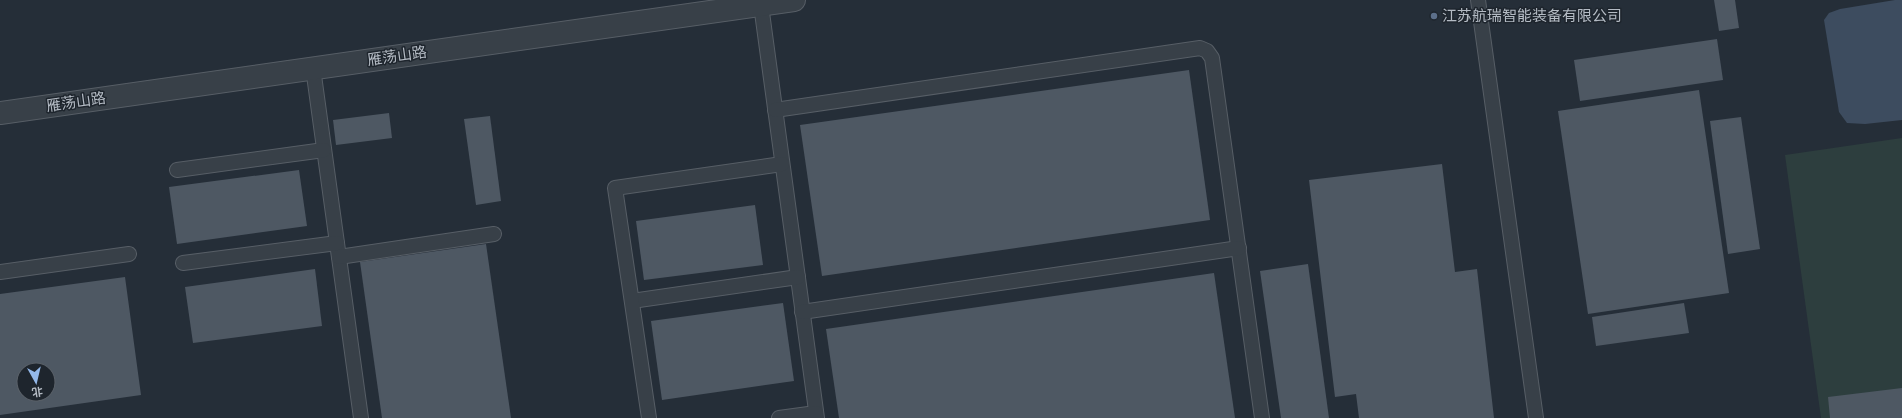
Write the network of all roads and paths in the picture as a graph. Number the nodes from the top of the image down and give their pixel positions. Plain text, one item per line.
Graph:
1 (794, 0) edge
2 (1478, 0) edge
3 (761, 5) junction
4 (313, 68) junction
5 (775, 110) junction
6 (0, 113) edge
7 (324, 150) junction
8 (782, 164) junction
9 (177, 170) dead end
10 (494, 234) dead end
11 (1239, 248) junction
12 (338, 250) junction
13 (129, 254) dead end
14 (183, 263) dead end
15 (0, 272) edge
16 (798, 277) junction
17 (632, 301) junction
18 (802, 312) junction
19 (817, 415) edge
20 (361, 418) edge
21 (649, 418) edge
22 (779, 418) edge
23 (1262, 418) edge
24 (1536, 418) edge

1 - 3 street, 雁荡山路
2 - 24 lane
3 - 4 street, 雁荡山路
3 - 5 lane
4 - 6 street, 雁荡山路
4 - 7 lane
5 - 8 lane
5 - 11 lane
7 - 9 lane
7 - 12 lane
8 - 16 lane
8 - 17 lane
10 - 12 lane
11 - 18 lane
11 - 23 lane
12 - 14 lane
12 - 20 lane
13 - 15 lane
16 - 17 lane
16 - 18 lane
17 - 21 lane
18 - 19 lane
19 - 22 lane

